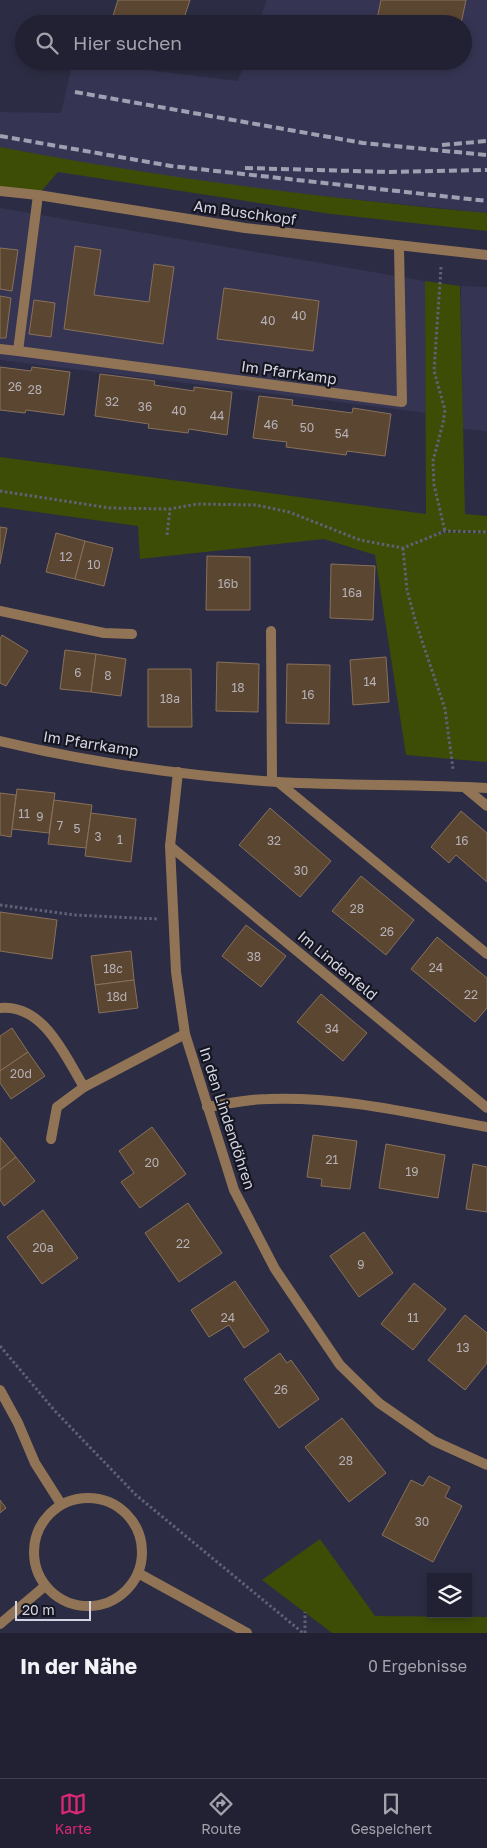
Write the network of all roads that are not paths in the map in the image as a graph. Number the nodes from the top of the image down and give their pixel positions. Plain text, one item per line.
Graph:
1 (0, 191) edge
2 (38, 195) junction
3 (398, 247) junction
4 (487, 255) edge
5 (0, 349) edge
6 (18, 351) junction
7 (0, 611) edge
8 (272, 631) dead end
9 (132, 634) dead end
10 (0, 741) edge
11 (178, 772) junction
12 (275, 781) junction
13 (460, 787) junction
14 (487, 788) edge
15 (487, 806) edge
16 (170, 846) junction
17 (487, 954) edge
18 (0, 1008) edge
19 (185, 1034) junction
20 (84, 1088) junction
21 (208, 1107) junction
22 (487, 1108) edge
23 (487, 1127) edge
24 (51, 1139) dead end
25 (0, 1390) edge
26 (487, 1465) edge
27 (61, 1504) junction
28 (138, 1573) junction
29 (46, 1586) junction
30 (0, 1624) edge
31 (247, 1633) edge

1 - 2 street, Am Buschkopf
2 - 3 street, Am Buschkopf
2 - 6 street
3 - 4 street, Am Buschkopf
3 - 6 street, Im Pfarrkamp
5 - 6 street, Im Pfarrkamp
7 - 9 street
8 - 12 street
10 - 11 street, Im Pfarrkamp
11 - 12 street
11 - 16 street, In den Lindendöhren
12 - 13 street
12 - 17 street
13 - 14 street
13 - 15 street
16 - 19 street, In den Lindendöhren
16 - 22 street, Im Lindenfeld
18 - 20 street
19 - 20 street, In den Lindendöhren
19 - 21 street, In den Lindendöhren
20 - 24 street, In den Lindendöhren
21 - 23 street
21 - 26 street, In den Lindendöhren
25 - 27 street
27 - 28 street
27 - 29 street
28 - 29 street
28 - 31 street
29 - 30 street

